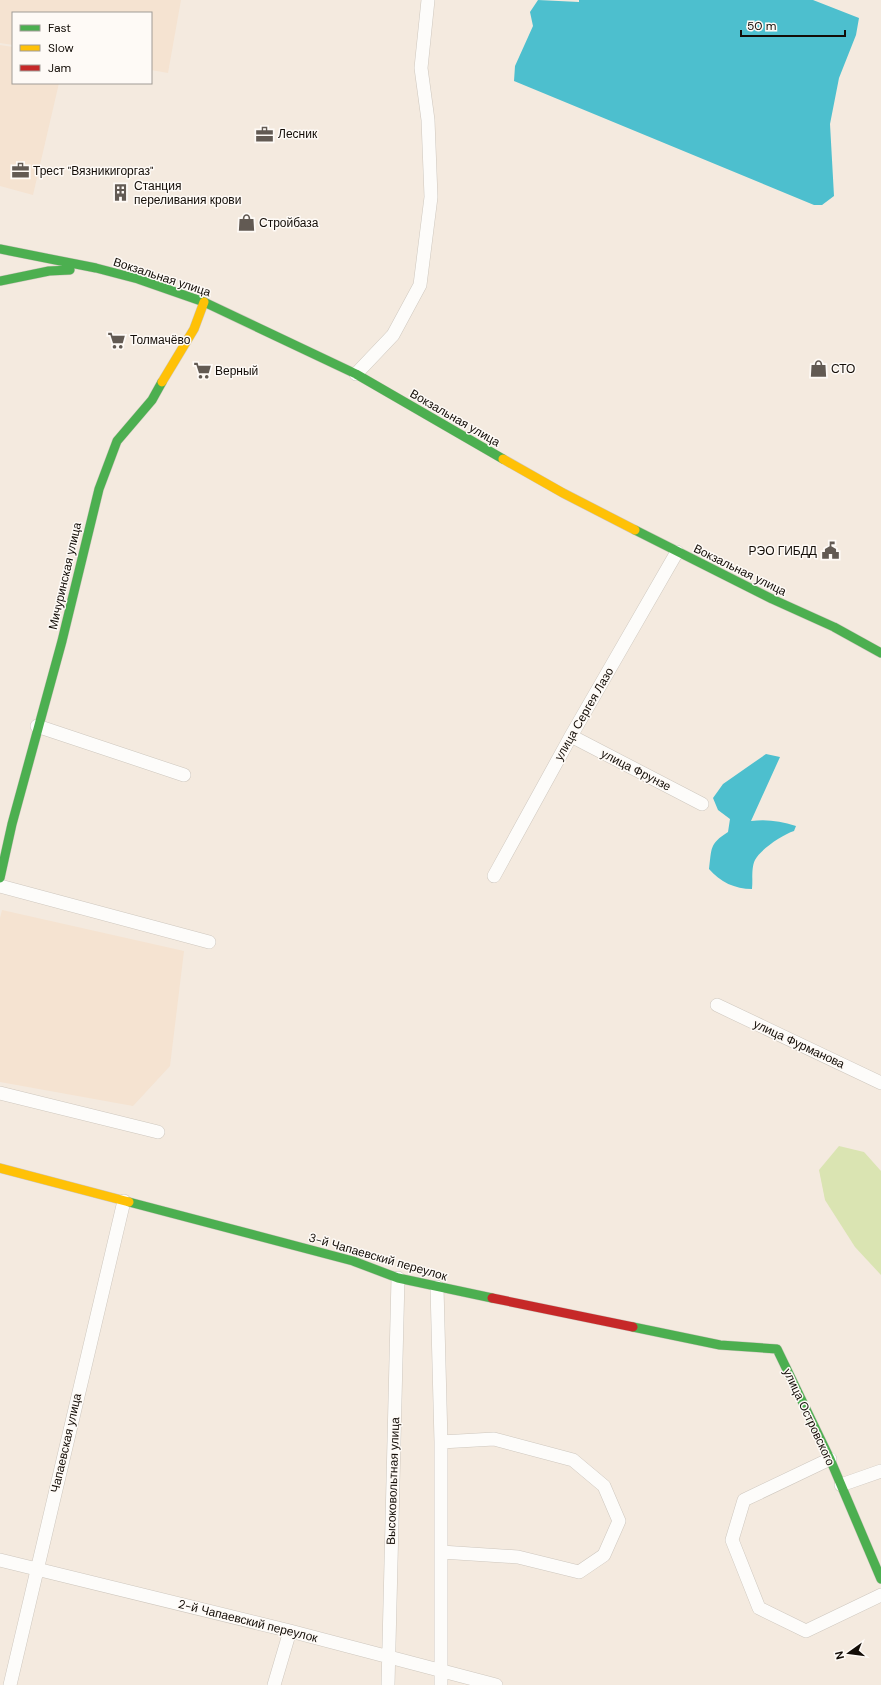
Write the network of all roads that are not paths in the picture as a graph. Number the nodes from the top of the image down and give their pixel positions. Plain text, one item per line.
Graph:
1 (428, 0) edge
2 (0, 249) edge
3 (96, 268) junction
4 (0, 281) edge
5 (204, 302) junction
6 (356, 374) junction
7 (677, 552) junction
8 (881, 653) edge
9 (37, 726) junction
10 (571, 736) junction
11 (184, 775) dead end
12 (702, 804) dead end
13 (6, 823) edge
14 (494, 876) dead end
15 (0, 878) edge
16 (0, 886) edge
17 (209, 942) dead end
18 (717, 1005) dead end
19 (881, 1083) edge
20 (0, 1093) edge
21 (158, 1132) dead end
22 (0, 1168) edge
23 (124, 1201) junction
24 (398, 1278) junction
25 (437, 1287) junction
26 (777, 1349) joint
27 (441, 1442) junction
28 (830, 1459) junction
29 (881, 1470) edge
30 (841, 1485) junction
31 (441, 1552) junction
32 (0, 1560) edge
33 (36, 1569) junction
34 (881, 1579) edge
35 (881, 1595) edge
36 (290, 1631) junction
37 (388, 1658) junction
38 (442, 1670) junction
39 (10, 1685) edge
40 (274, 1685) edge
41 (388, 1685) edge
42 (441, 1685) edge
43 (496, 1685) edge

1 - 6 street
2 - 3 street, Вокзальная улица
3 - 4 street
3 - 5 street, Вокзальная улица
5 - 6 street, Вокзальная улица
5 - 9 street, Мичуринская улица
6 - 7 street, Вокзальная улица
7 - 8 street, Вокзальная улица
7 - 10 street, улица Сергея Лазо
9 - 11 street
9 - 13 street, Мичуринская улица
10 - 12 street, улица Фрунзе
10 - 14 street, улица Сергея Лазо
13 - 15 street, Мичуринская улица
16 - 17 street
18 - 19 street, улица Фурманова
20 - 21 street
22 - 23 street, 3-й Чапаевский переулок
23 - 24 street, 3-й Чапаевский переулок
23 - 33 street, Чапаевская улица
24 - 25 street, 3-й Чапаевский переулок
24 - 37 street, Высоковольтная улица
25 - 26 street, 3-й Чапаевский переулок
25 - 27 street
26 - 28 street, улица Островского
27 - 31 street
27 - 31 street
28 - 30 street, улица Островского
28 - 35 street
29 - 30 street
30 - 34 street, улица Островского
31 - 38 street
32 - 33 street, 2-й Чапаевский переулок
33 - 36 street, 2-й Чапаевский переулок
33 - 39 street, Чапаевская улица
36 - 37 street, 2-й Чапаевский переулок
36 - 40 street
37 - 38 street, 2-й Чапаевский переулок
37 - 41 street, Высоковольтная улица
38 - 42 street
38 - 43 street, 2-й Чапаевский переулок

